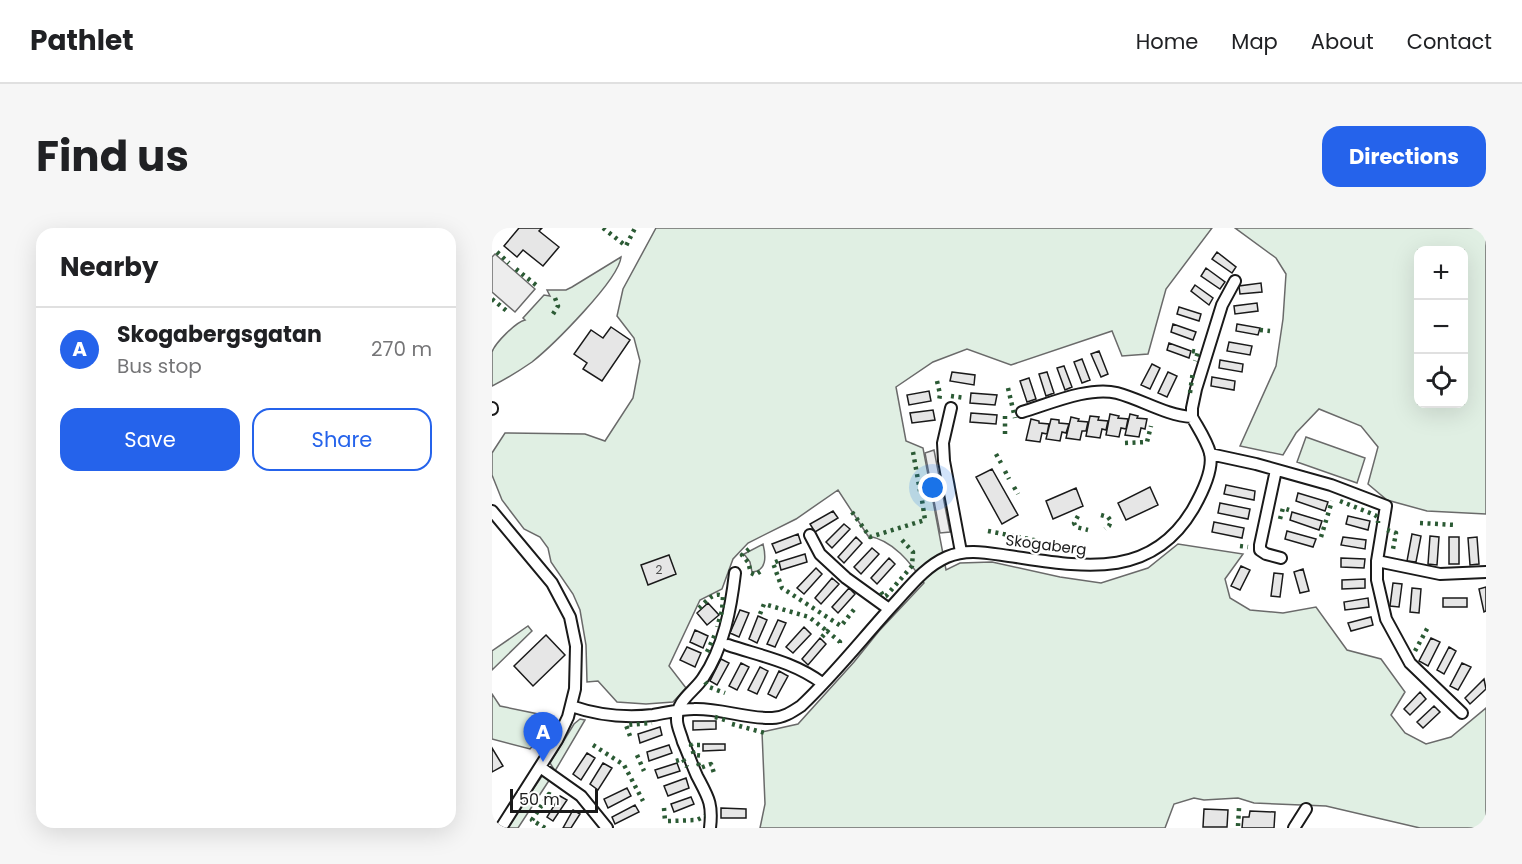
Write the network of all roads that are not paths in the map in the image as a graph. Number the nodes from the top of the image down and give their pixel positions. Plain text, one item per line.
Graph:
1 (1235, 281) dead end
2 (951, 408) dead end
3 (1022, 412) dead end
4 (1192, 417) junction
5 (1210, 454) junction
6 (1276, 470) junction
7 (492, 511) edge
8 (810, 535) dead end
9 (962, 552) junction
10 (1281, 558) dead end
11 (1377, 561) junction
12 (1486, 572) edge
13 (735, 573) dead end
14 (889, 609) junction
15 (728, 645) dead end
16 (822, 684) junction
17 (572, 706) junction
18 (679, 710) junction
19 (1462, 713) dead end
20 (540, 767) junction
21 (1306, 808) dead end
22 (501, 828) edge
23 (607, 828) edge
24 (710, 828) edge
25 (1294, 828) edge

1 - 4 street
2 - 9 street
3 - 4 street
4 - 5 street
5 - 6 street
5 - 9 street, Skogaberg
6 - 10 street
6 - 11 street
7 - 17 street
8 - 14 street
9 - 14 street, Skogaberg
11 - 12 street
11 - 19 street
13 - 18 street
14 - 16 street, Skogaberg
15 - 16 street
16 - 18 street, Skogaberg
17 - 18 street, Skogaberg
17 - 20 street
18 - 24 street
20 - 22 street
20 - 23 street
21 - 25 street

